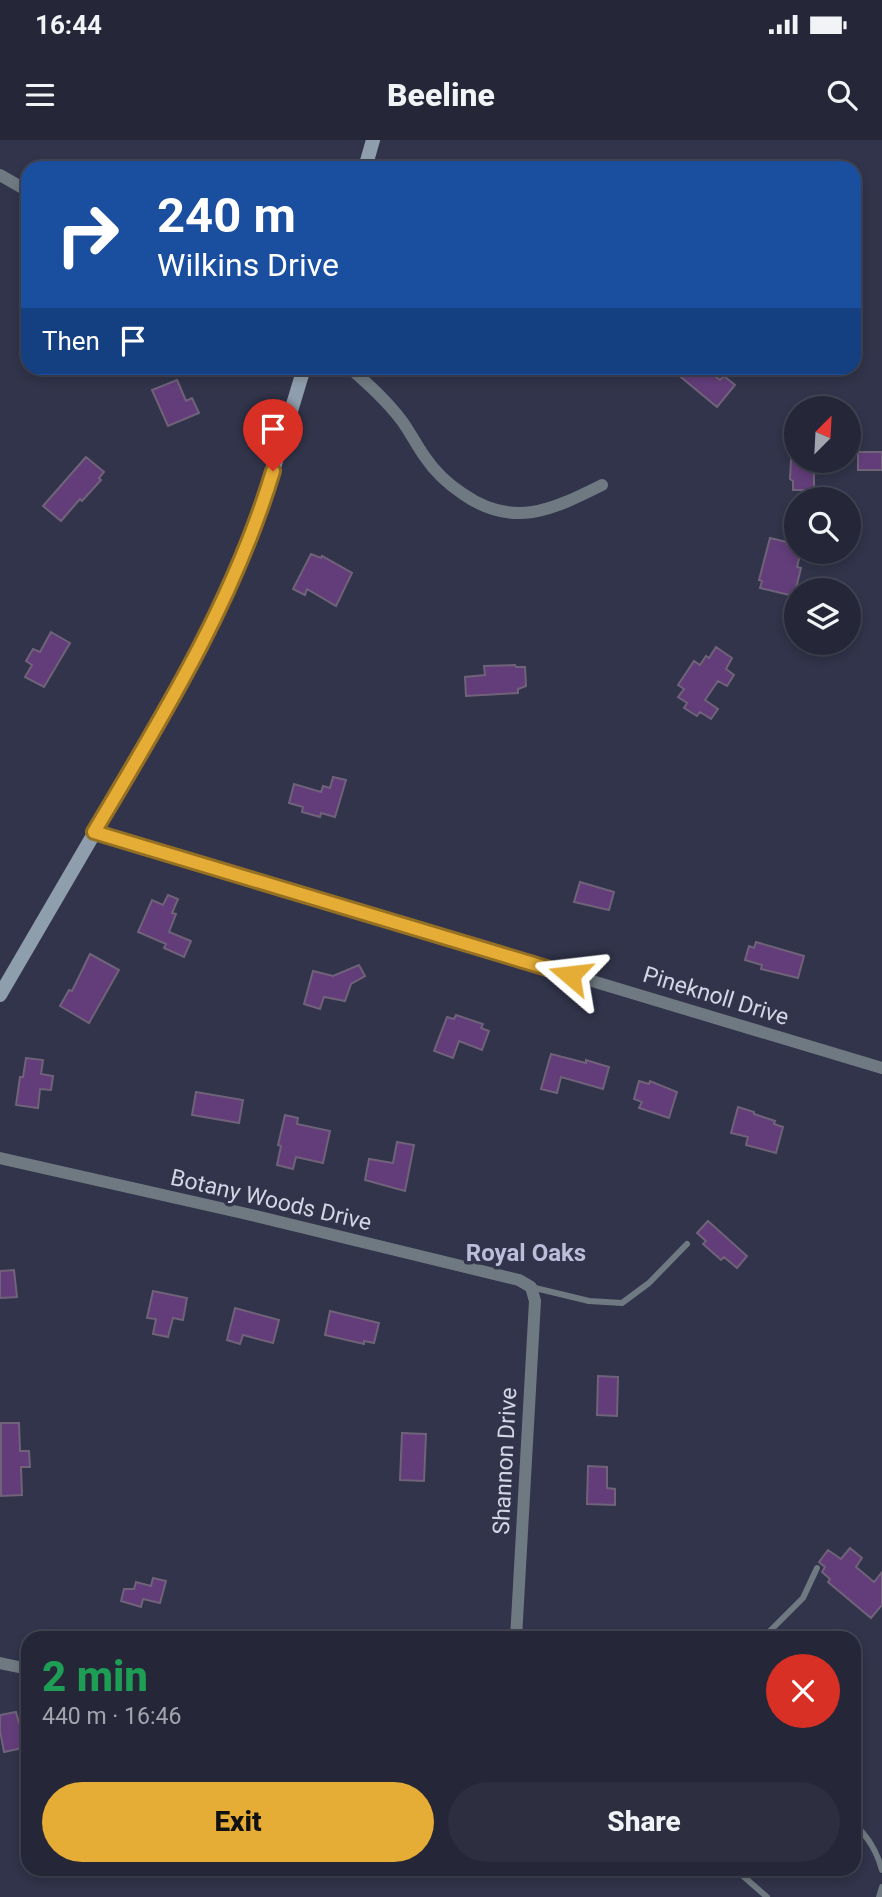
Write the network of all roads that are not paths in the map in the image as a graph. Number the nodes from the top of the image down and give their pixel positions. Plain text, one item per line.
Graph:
1 (373, 140) edge
2 (367, 161) edge
3 (0, 175) edge
4 (21, 187) edge
5 (302, 375) edge
6 (357, 375) edge
7 (602, 485) dead end
8 (94, 832) junction
9 (0, 995) edge
10 (882, 1068) edge
11 (0, 1158) edge
12 (687, 1244) dead end
13 (531, 1287) junction
14 (817, 1568) dead end
15 (516, 1631) edge
16 (770, 1631) edge
17 (0, 1663) edge
18 (21, 1668) edge
19 (861, 1832) edge
20 (882, 1870) edge
21 (743, 1876) edge
22 (882, 1887) edge
23 (767, 1897) edge
24 (879, 1897) edge

1 - 2 street
3 - 4 street
5 - 8 street
6 - 7 street
8 - 9 street
8 - 10 street, Pineknoll Drive
11 - 13 street, Botany Woods Drive
12 - 13 lane
13 - 15 street, Shannon Drive
14 - 16 lane
17 - 18 street
19 - 20 lane
21 - 23 lane
22 - 24 lane

